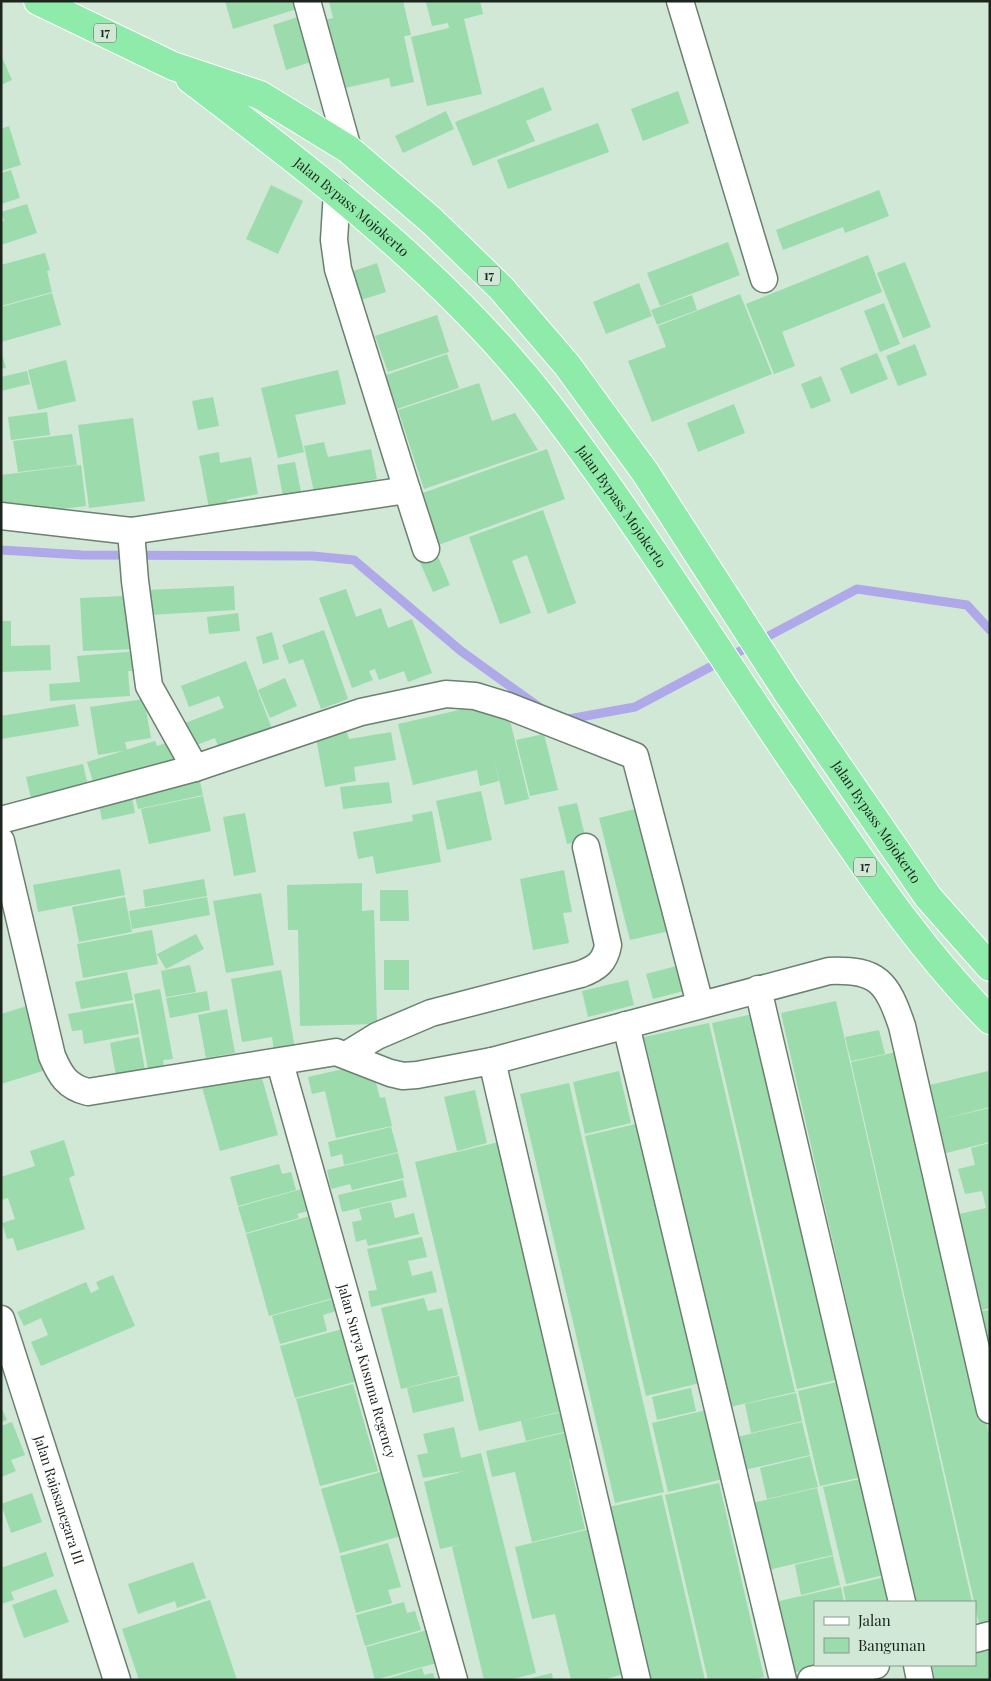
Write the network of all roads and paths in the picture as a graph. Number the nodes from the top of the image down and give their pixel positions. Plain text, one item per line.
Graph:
1 (38, 1) edge
2 (307, 1) edge
3 (680, 1) edge
4 (173, 66) junction
5 (348, 149) junction
6 (337, 192) junction
7 (764, 279) dead end
8 (407, 490) junction
9 (1, 516) edge
10 (131, 537) junction
11 (426, 549) dead end
12 (195, 768) junction
13 (1, 820) edge
14 (1, 841) edge
15 (586, 847) dead end
16 (990, 967) edge
17 (758, 989) junction
18 (700, 1004) junction
19 (990, 1020) edge
20 (626, 1025) junction
21 (346, 1055) junction
22 (492, 1061) junction
23 (280, 1062) junction
24 (1, 1319) edge
25 (990, 1410) edge
26 (902, 1601) edge
27 (990, 1635) edge
28 (976, 1639) edge
29 (872, 1666) edge
30 (917, 1666) edge
31 (117, 1680) edge
32 (454, 1680) edge
33 (637, 1680) edge
34 (783, 1680) edge
35 (811, 1680) edge
36 (920, 1680) edge

1 - 4 highway, Jalan Bypass Mojokerto / 17
2 - 5 street
3 - 7 street
4 - 5 highway, Jalan Bypass Mojokerto / 17
4 - 6 highway, Jalan Bypass Mojokerto / 17
5 - 16 highway, Jalan Bypass Mojokerto / 17
6 - 8 street
6 - 19 highway, Jalan Bypass Mojokerto / 17
8 - 10 street
8 - 11 street
9 - 10 street
10 - 12 street
12 - 13 street
12 - 18 street
14 - 23 street
15 - 21 street
17 - 18 street
17 - 25 street
17 - 26 street
18 - 20 street
20 - 22 street
20 - 34 street
21 - 22 street
21 - 23 street
22 - 33 street
23 - 32 street, Jalan Surya Kusuma Regency
24 - 31 street, Jalan Rajasanegara III
27 - 28 street
29 - 35 street
30 - 36 street

